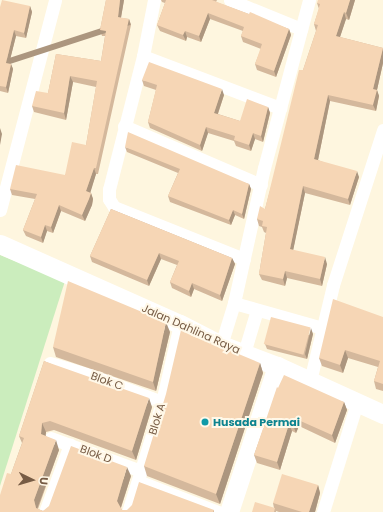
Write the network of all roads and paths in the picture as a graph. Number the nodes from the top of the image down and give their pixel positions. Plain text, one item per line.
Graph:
1 (54, 0) edge
2 (154, 0) edge
3 (230, 0) edge
4 (309, 0) edge
5 (301, 29) junction
6 (143, 56) junction
7 (280, 108) junction
8 (124, 126) junction
9 (383, 130) edge
10 (261, 185) junction
11 (0, 210) edge
12 (0, 244) edge
13 (244, 259) junction
14 (234, 303) junction
15 (257, 310) junction
16 (180, 324) junction
17 (323, 328) junction
18 (221, 345) junction
19 (244, 353) junction
20 (50, 363) edge
21 (277, 366) junction
22 (310, 381) junction
23 (162, 402) junction
24 (357, 403) junction
25 (383, 414) edge
26 (50, 438) edge
27 (70, 444) junction
28 (139, 476) junction
29 (45, 512) edge
30 (128, 512) edge
31 (218, 512) edge
32 (229, 512) edge
33 (323, 512) edge

1 - 11 street
2 - 6 street
3 - 5 street
4 - 5 street
5 - 7 street
6 - 7 street
6 - 8 street
7 - 10 street
8 - 10 street
8 - 13 street
9 - 17 street
10 - 13 street
12 - 16 street, Jalan Dahlina Raya
13 - 14 street
14 - 15 street
14 - 18 street
15 - 17 street
15 - 19 street
16 - 18 street, Jalan Dahlina Raya
16 - 23 street, Blok A
17 - 22 street
18 - 19 street, Jalan Dahlina Raya
19 - 21 street, Jalan Dahlina Raya
20 - 23 street, Blok C
21 - 22 street, Jalan Dahlina Raya
21 - 32 street
22 - 24 street, Jalan Dahlina Raya
23 - 28 street, Blok A
24 - 25 street, Jalan Dahlina Raya
24 - 33 street
26 - 27 street, Blok D
27 - 28 street, Blok D
27 - 29 street
28 - 30 street, Blok A
28 - 31 street, Blok D

